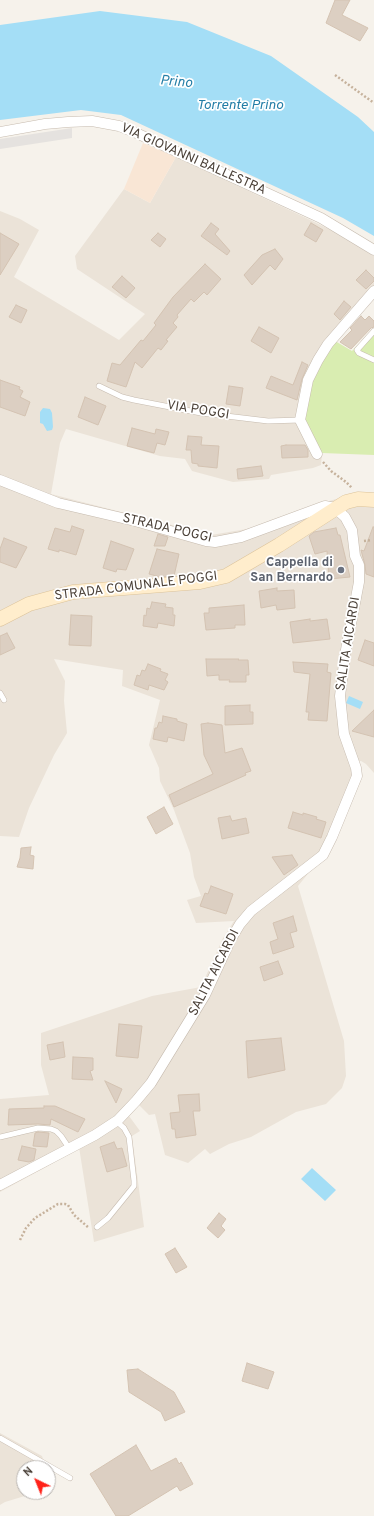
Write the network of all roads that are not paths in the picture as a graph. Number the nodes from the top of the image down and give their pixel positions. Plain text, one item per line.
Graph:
1 (0, 132) edge
2 (374, 250) edge
3 (374, 291) edge
4 (374, 331) edge
5 (374, 360) edge
6 (99, 386) dead end
7 (300, 420) junction
8 (317, 454) road end
9 (0, 480) edge
10 (374, 500) edge
11 (335, 508) junction
12 (0, 619) edge
13 (0, 693) edge
14 (4, 700) dead end
15 (116, 1121) junction
16 (0, 1137) edge
17 (69, 1148) junction
18 (0, 1185) edge
19 (97, 1227) road end
20 (0, 1438) edge
21 (70, 1478) dead end

1 - 2 street, VIA GIOVANNI BALLESTRA
3 - 7 street
4 - 5 lane
6 - 7 lane, VIA POGGI
7 - 8 street
9 - 11 street, STRADA POGGI
10 - 11 main road, STRADA COMUNALE POGGI
11 - 12 main road, STRADA COMUNALE POGGI
11 - 15 street, SALITA AICARDI
13 - 14 lane
15 - 17 street, SALITA AICARDI
15 - 19 lane
16 - 17 lane
17 - 18 street, SALITA AICARDI
20 - 21 lane

